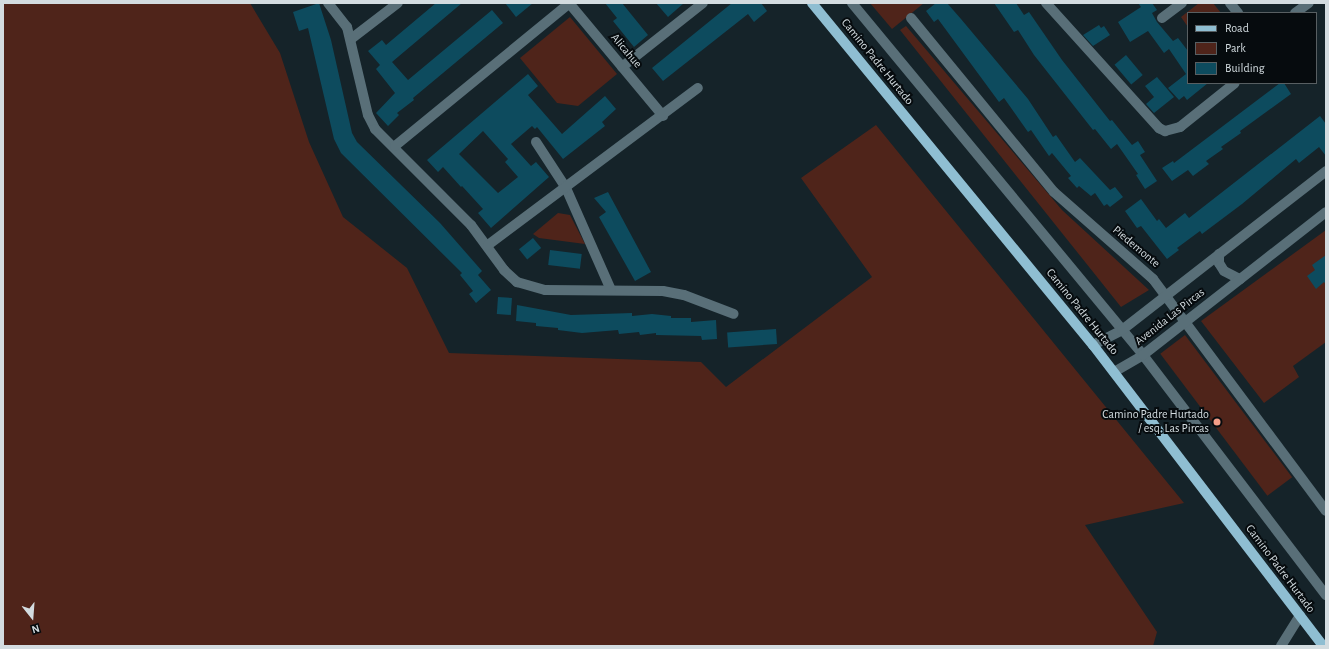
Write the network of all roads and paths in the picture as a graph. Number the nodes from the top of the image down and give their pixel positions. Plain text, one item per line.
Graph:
1 (328, 3) edge
2 (398, 3) edge
3 (569, 3) edge
4 (703, 3) edge
5 (812, 3) edge
6 (852, 3) edge
7 (1046, 3) edge
8 (1182, 3) edge
9 (1230, 3) edge
10 (1309, 3) edge
11 (1237, 12) edge
12 (1296, 12) edge
13 (911, 18) dead end
14 (1162, 18) dead end
15 (351, 39) junction
16 (622, 67) junction
17 (1234, 84) edge
18 (698, 88) dead end
19 (663, 116) junction
20 (536, 142) dead end
21 (394, 146) junction
22 (1326, 172) edge
23 (566, 188) junction
24 (1326, 212) edge
25 (488, 245) junction
26 (1219, 254) junction
27 (1240, 279) junction
28 (611, 290) junction
29 (1166, 296) junction
30 (734, 314) dead end
31 (1186, 322) junction
32 (1122, 330) junction
33 (1093, 346) junction
34 (1143, 355) junction
35 (1114, 372) junction
36 (1326, 511) edge
37 (1326, 595) edge
38 (1300, 616) junction
39 (1281, 646) edge
40 (1322, 646) edge

1 - 15 street
2 - 15 street
3 - 16 street, Alicahue
3 - 21 street
4 - 16 street
5 - 33 main road, Camino Padre Hurtado
6 - 32 street, Camino Padre Hurtado
7 - 17 street
8 - 14 street
9 - 11 street
10 - 12 street
13 - 29 street, Piedemonte
15 - 21 street
16 - 19 street, Alicahue
18 - 19 street
19 - 23 street
20 - 23 street
21 - 25 street
22 - 26 street, Avenida Las Pircas
23 - 25 street
23 - 28 street
24 - 27 street, Avenida Las Pircas
25 - 28 street
26 - 27 street
26 - 29 street, Avenida Las Pircas
27 - 31 street, Avenida Las Pircas
28 - 30 street
29 - 31 street, Piedemonte
29 - 32 street, Avenida Las Pircas
31 - 34 street, Avenida Las Pircas
31 - 36 street, Piedemonte
32 - 33 street, Avenida Las Pircas
32 - 34 street, Camino Padre Hurtado
33 - 35 main road, Camino Padre Hurtado
34 - 35 street, Avenida Las Pircas
34 - 37 street, Camino Padre Hurtado
35 - 38 main road, Camino Padre Hurtado
38 - 39 street
38 - 40 main road, Camino Padre Hurtado

